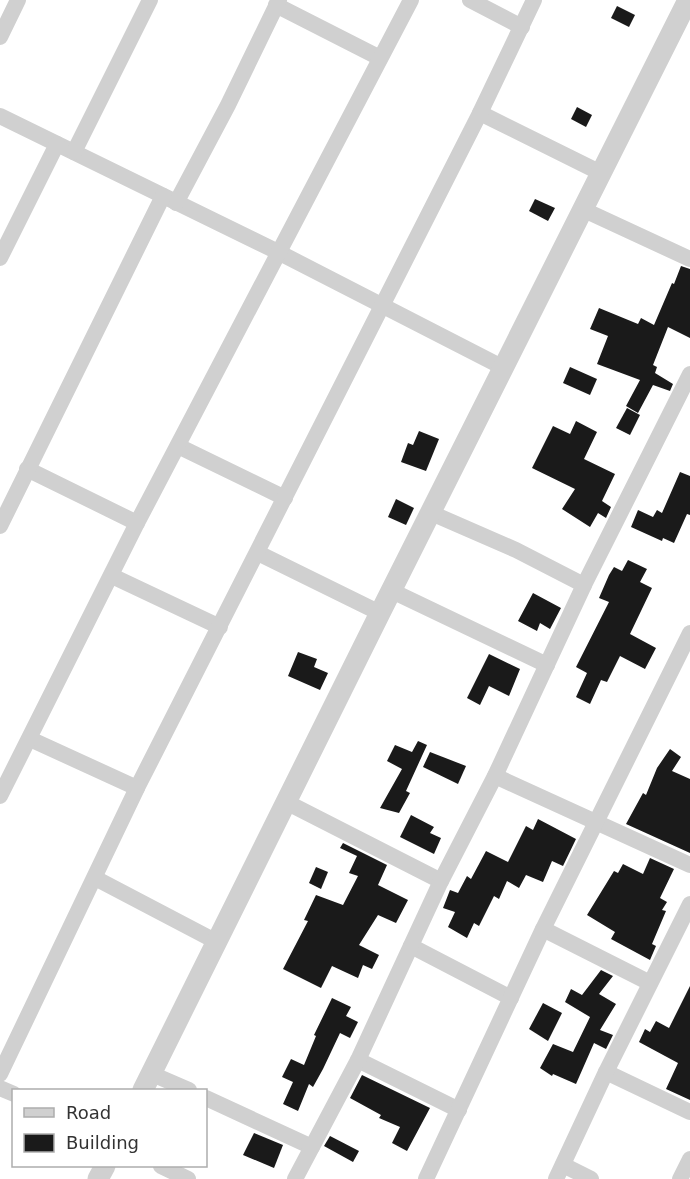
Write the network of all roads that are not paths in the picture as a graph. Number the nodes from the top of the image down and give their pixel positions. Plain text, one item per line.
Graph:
1 (18, 0) edge
2 (150, 0) edge
3 (411, 0) edge
4 (470, 0) edge
5 (534, 0) edge
6 (688, 0) edge
7 (278, 2) edge
8 (522, 27) junction
9 (0, 36) edge
10 (380, 58) junction
11 (480, 113) junction
12 (0, 116) edge
13 (57, 144) junction
14 (74, 152) junction
15 (601, 173) junction
16 (170, 200) junction
17 (582, 209) junction
18 (278, 252) junction
19 (0, 258) edge
20 (690, 259) edge
21 (381, 304) junction
22 (504, 368) junction
23 (690, 374) edge
24 (178, 446) junction
25 (27, 469) junction
26 (285, 498) junction
27 (431, 513) junction
28 (137, 523) junction
29 (0, 526) edge
30 (258, 553) junction
31 (111, 576) junction
32 (584, 585) junction
33 (392, 591) junction
34 (380, 613) junction
35 (220, 627) junction
36 (690, 634) edge
37 (547, 665) junction
38 (30, 739) junction
39 (495, 776) junction
40 (137, 788) junction
41 (0, 796) edge
42 (286, 802) junction
43 (596, 822) junction
44 (690, 865) edge
45 (95, 878) junction
46 (441, 881) junction
47 (690, 904) edge
48 (543, 929) junction
49 (217, 942) junction
50 (411, 946) junction
51 (650, 983) junction
52 (511, 998) junction
53 (358, 1060) junction
54 (606, 1072) junction
55 (0, 1074) edge
56 (148, 1082) edge
57 (184, 1089) edge
58 (207, 1098) edge
59 (459, 1110) junction
60 (690, 1112) edge
61 (312, 1147) junction
62 (690, 1159) edge
63 (163, 1167) edge
64 (560, 1172) edge
65 (188, 1179) edge
66 (295, 1179) edge
67 (426, 1179) edge
68 (591, 1179) edge
69 (680, 1179) edge

1 - 9 street
2 - 14 street
3 - 10 street
4 - 8 street
5 - 8 street
6 - 15 street
7 - 10 street
7 - 16 street
8 - 11 street
10 - 18 street
11 - 15 street
11 - 21 street
12 - 13 street
13 - 14 street
13 - 19 street
14 - 16 street
15 - 17 street
16 - 18 street
16 - 25 street
17 - 20 street
17 - 22 street
18 - 21 street
18 - 24 street
21 - 22 street
21 - 26 street
22 - 27 street
23 - 32 street
24 - 26 street
24 - 28 street
25 - 28 street
25 - 29 street
26 - 30 street
27 - 32 street
27 - 33 street
28 - 31 street
30 - 34 street
30 - 35 street
31 - 35 street
31 - 38 street
32 - 37 street
33 - 34 street
33 - 37 street
34 - 42 street
35 - 40 street
36 - 43 street
37 - 39 street
38 - 40 street
38 - 41 street
39 - 43 street
39 - 46 street
40 - 45 street
42 - 46 street
42 - 49 street
43 - 44 street
43 - 48 street
45 - 49 street
45 - 55 street
46 - 50 street
47 - 51 street
48 - 51 street
48 - 52 street
49 - 56 street
50 - 52 street
50 - 53 street
51 - 54 street
52 - 59 street
53 - 59 street
53 - 61 street
54 - 60 street
54 - 64 street
56 - 57 street
58 - 61 street
59 - 67 street
61 - 66 street
62 - 69 street
63 - 65 street
64 - 68 street

